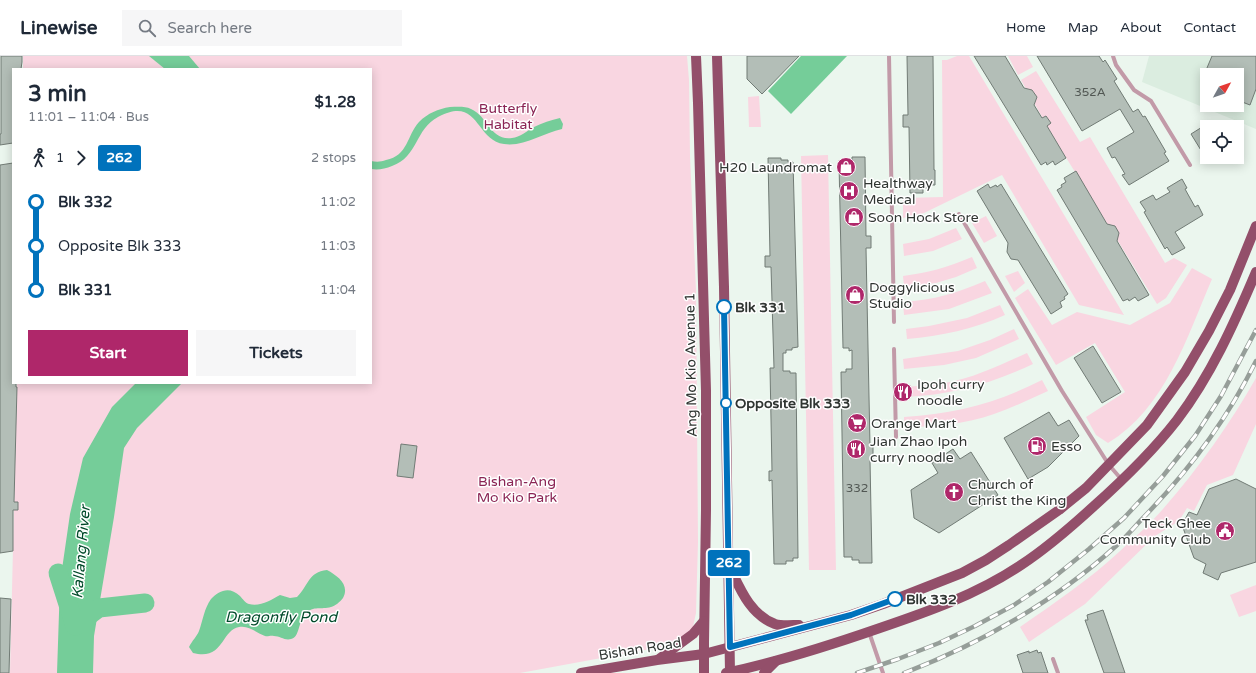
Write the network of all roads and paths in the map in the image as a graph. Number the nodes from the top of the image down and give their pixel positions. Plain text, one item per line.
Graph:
1 (696, 56) edge
2 (717, 56) edge
3 (889, 56) edge
4 (1113, 56) edge
5 (1190, 165) dead end
6 (959, 214) dead end
7 (1256, 226) edge
8 (1256, 272) edge
9 (894, 322) dead end
10 (894, 349) dead end
11 (896, 437) dead end
12 (1109, 465) junction
13 (1122, 480) junction
14 (729, 566) junction
15 (704, 621) junction
16 (811, 625) junction
17 (869, 632) junction
18 (730, 647) junction
19 (704, 654) junction
20 (1053, 659) dead end
21 (657, 660) junction
22 (777, 660) junction
23 (581, 673) edge
24 (704, 673) edge
25 (729, 673) edge
26 (764, 673) edge
27 (882, 673) edge
28 (1058, 673) edge

1 - 15 main road, Ang Mo Kio Avenue 1
2 - 14 main road
3 - 9 lane
4 - 5 lane
6 - 12 lane
7 - 12 main road
8 - 13 main road
10 - 11 lane
12 - 13 lane
12 - 16 main road
13 - 17 main road
14 - 16 main road
14 - 18 main road
15 - 19 main road, Ang Mo Kio Avenue 1
15 - 21 main road
16 - 18 main road, Bishan Road
17 - 22 main road
17 - 27 lane
18 - 19 main road, Bishan Road
18 - 25 main road
19 - 21 main road, Bishan Road
19 - 24 main road, Ang Mo Kio Avenue 1
20 - 28 lane
21 - 23 main road, Bishan Road
22 - 25 main road
22 - 26 main road

